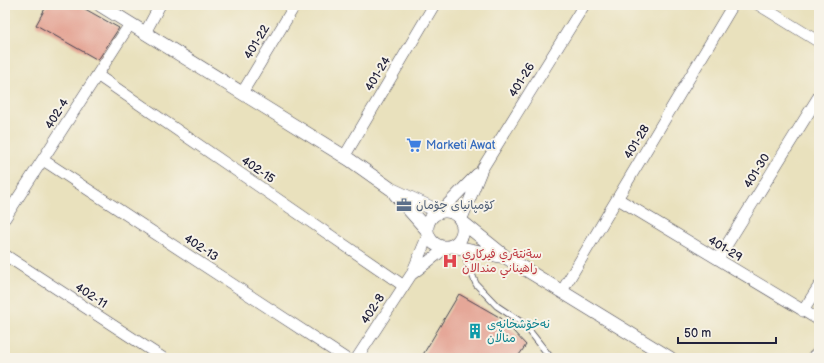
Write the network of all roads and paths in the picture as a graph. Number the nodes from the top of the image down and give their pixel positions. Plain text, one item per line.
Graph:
1 (100, 5) edge
2 (160, 5) edge
3 (295, 5) edge
4 (434, 5) edge
5 (584, 5) edge
6 (733, 5) edge
7 (759, 5) edge
8 (130, 24) junction
9 (145, 33) junction
10 (819, 42) edge
11 (97, 75) junction
12 (242, 93) junction
13 (819, 96) edge
14 (344, 156) junction
15 (43, 160) junction
16 (482, 169) junction
17 (391, 189) junction
18 (618, 199) junction
19 (440, 212) junction
20 (5, 218) edge
21 (461, 221) junction
22 (428, 232) junction
23 (449, 246) junction
24 (466, 249) junction
25 (5, 255) edge
26 (507, 258) junction
27 (718, 260) junction
28 (411, 275) junction
29 (404, 286) junction
30 (819, 286) edge
31 (562, 291) junction
32 (803, 311) junction
33 (819, 320) edge
34 (819, 352) edge
35 (163, 358) edge
36 (345, 358) edge
37 (357, 358) edge
38 (552, 358) edge
39 (670, 358) edge
40 (812, 358) edge

1 - 8 street
2 - 9 street
3 - 12 street, 401-22
4 - 14 street, 401-24
5 - 16 street, 401-26
6 - 18 street, 401-28
7 - 10 street
8 - 9 street
8 - 11 street, 402-4
9 - 12 street
11 - 15 street, 402-4
11 - 29 street, 402-15
12 - 14 street
13 - 27 street, 401-30
14 - 17 street
15 - 20 street, 402-4
15 - 36 street, 402-13
16 - 19 street
16 - 21 street
17 - 19 street
17 - 22 street
18 - 27 street, 401-29
18 - 31 street, 401-28
19 - 21 street
19 - 22 street
21 - 23 street
21 - 26 street
22 - 23 street
22 - 28 street
23 - 24 street
23 - 28 street
24 - 26 street
24 - 38 lane
25 - 35 street, 402-11
26 - 31 street
27 - 32 street, 401-29
28 - 29 street, 402-8
29 - 37 street, 402-8
30 - 32 street
31 - 39 street
32 - 33 street, 401-29
34 - 40 street

